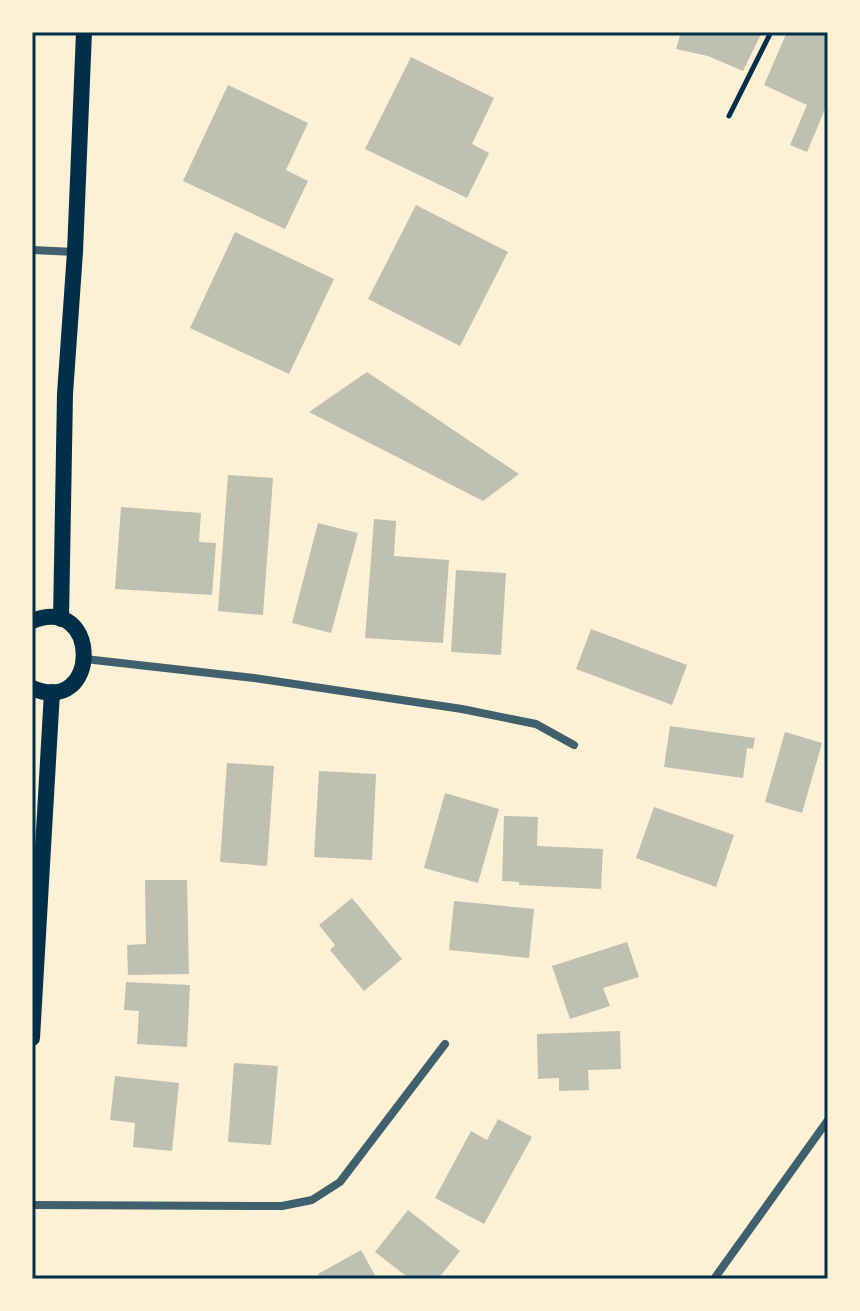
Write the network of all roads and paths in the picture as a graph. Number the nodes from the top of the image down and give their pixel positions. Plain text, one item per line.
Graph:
1 (84, 32) edge
2 (771, 32) edge
3 (729, 116) dead end
4 (32, 250) edge
5 (75, 252) junction
6 (61, 619) junction
7 (32, 621) edge
8 (85, 659) junction
9 (32, 688) edge
10 (52, 692) junction
11 (574, 745) dead end
12 (32, 1038) edge
13 (445, 1044) dead end
14 (828, 1120) edge
15 (32, 1205) edge
16 (714, 1279) edge

1 - 5 main road
2 - 3 path
4 - 5 street
5 - 6 main road
6 - 7 main road
6 - 8 main road
8 - 10 main road
8 - 11 street
9 - 10 main road
10 - 12 main road
13 - 15 street
14 - 16 street

